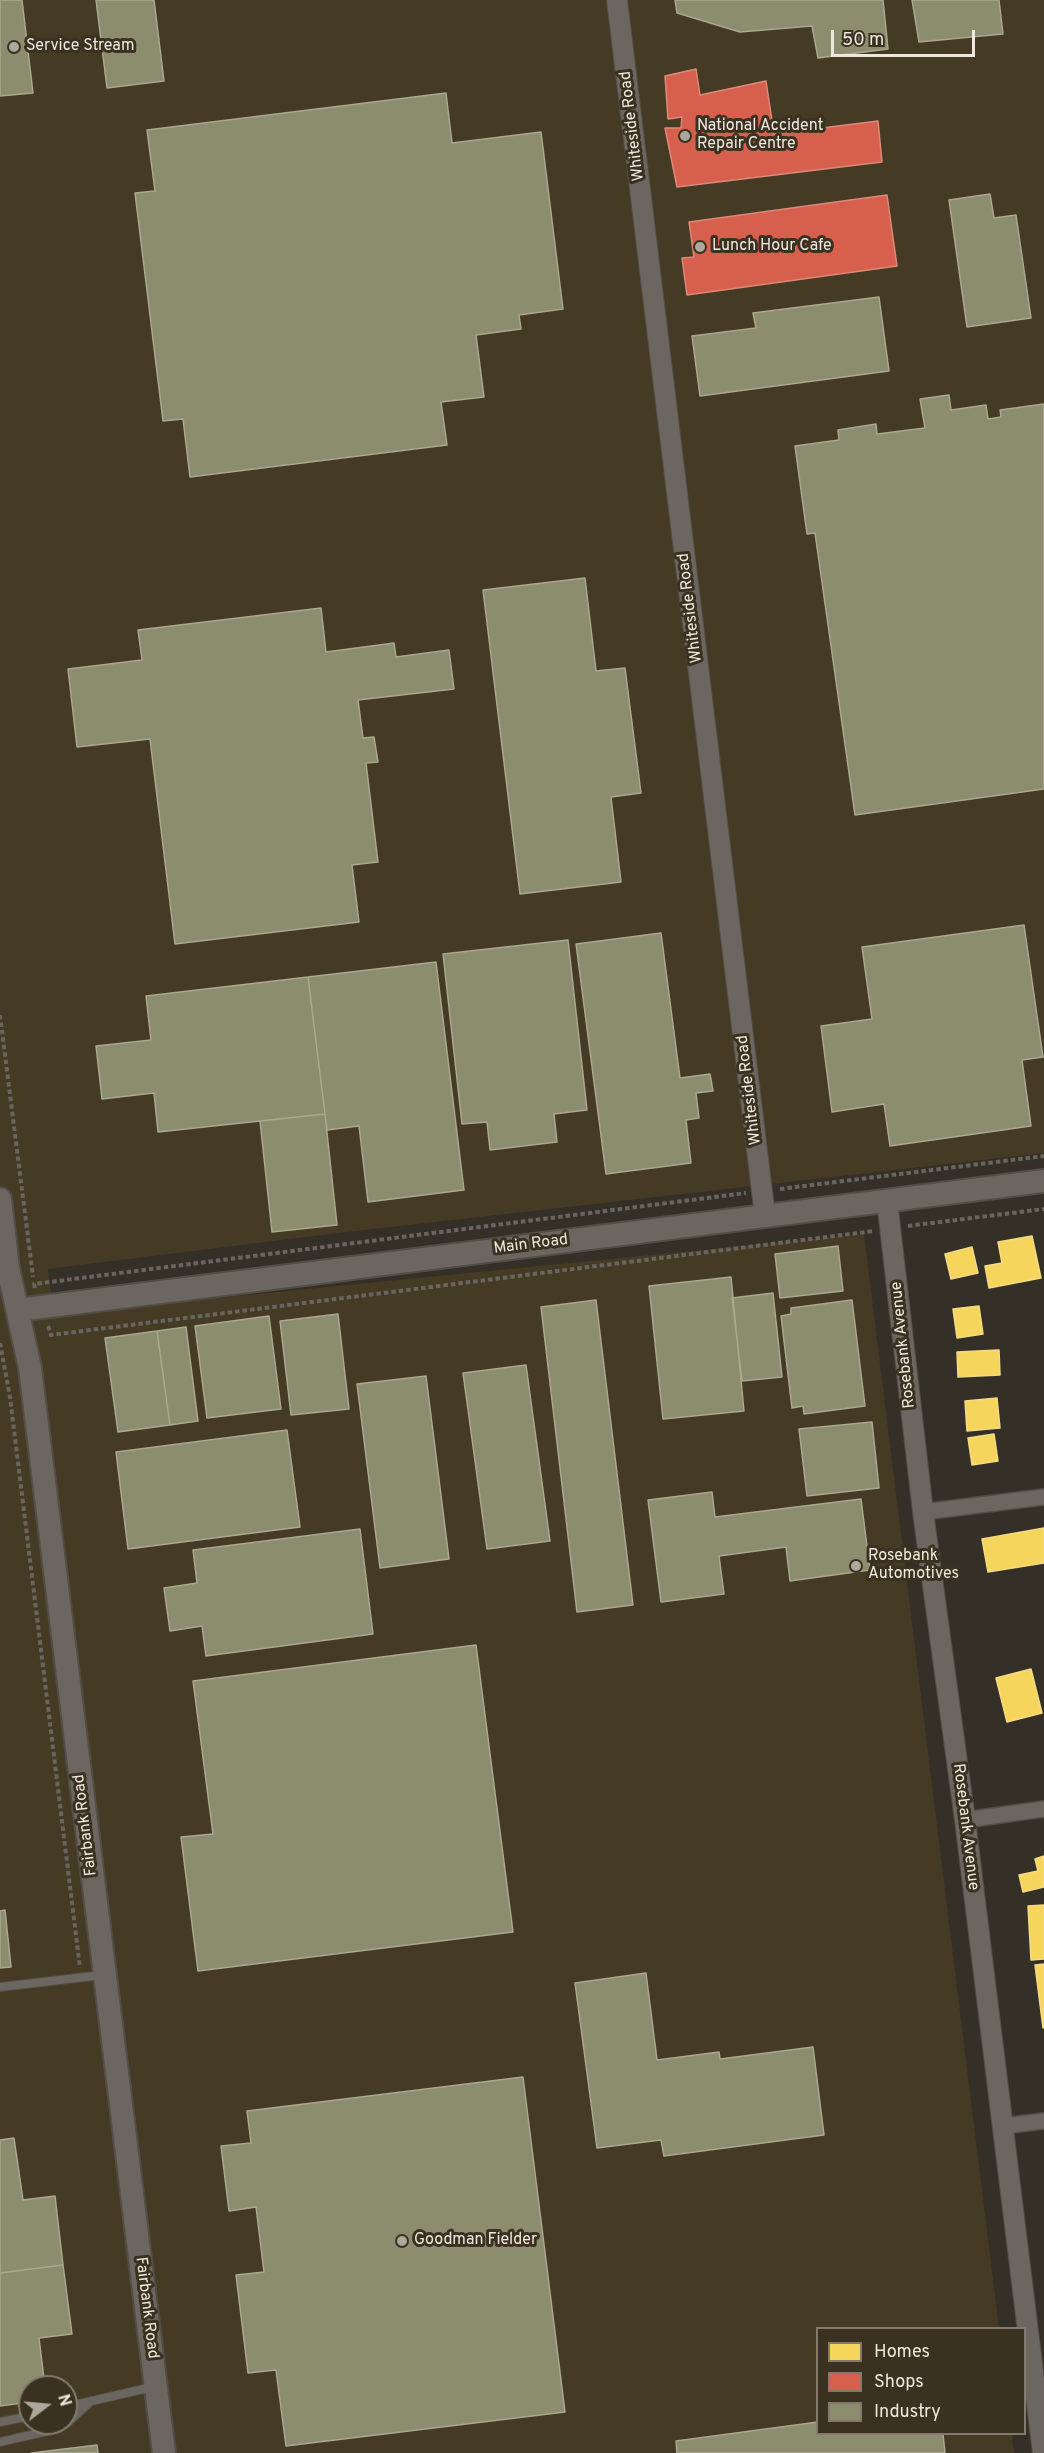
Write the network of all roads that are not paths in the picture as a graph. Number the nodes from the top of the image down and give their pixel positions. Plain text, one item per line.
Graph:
1 (617, 0) edge
2 (1044, 1181) edge
3 (0, 1199) edge
4 (887, 1201) junction
5 (765, 1216) junction
6 (18, 1310) junction
7 (1044, 1497) edge
8 (923, 1512) junction
9 (1044, 1809) edge
10 (965, 1820) junction
11 (104, 1975) junction
12 (0, 1987) edge
13 (1044, 2121) edge
14 (1003, 2126) junction
15 (156, 2387) junction
16 (91, 2401) junction
17 (78, 2404) edge
18 (18, 2418) edge
19 (0, 2422) edge
20 (1042, 2440) edge
21 (0, 2442) edge
22 (164, 2453) edge

1 - 5 street, Whiteside Road
2 - 4 main road, Main Road
3 - 6 main road, Fairbank Road
4 - 5 main road, Main Road
4 - 8 street, Rosebank Avenue
5 - 6 main road, Main Road
6 - 11 main road, Fairbank Road
7 - 8 street
8 - 10 street, Rosebank Avenue
9 - 10 street
10 - 14 street, Rosebank Avenue
11 - 12 lane
11 - 15 main road, Fairbank Road
13 - 14 street
14 - 20 street, Rosebank Avenue
15 - 16 lane
15 - 22 main road, Fairbank Road
16 - 17 lane
16 - 21 lane
18 - 19 lane

